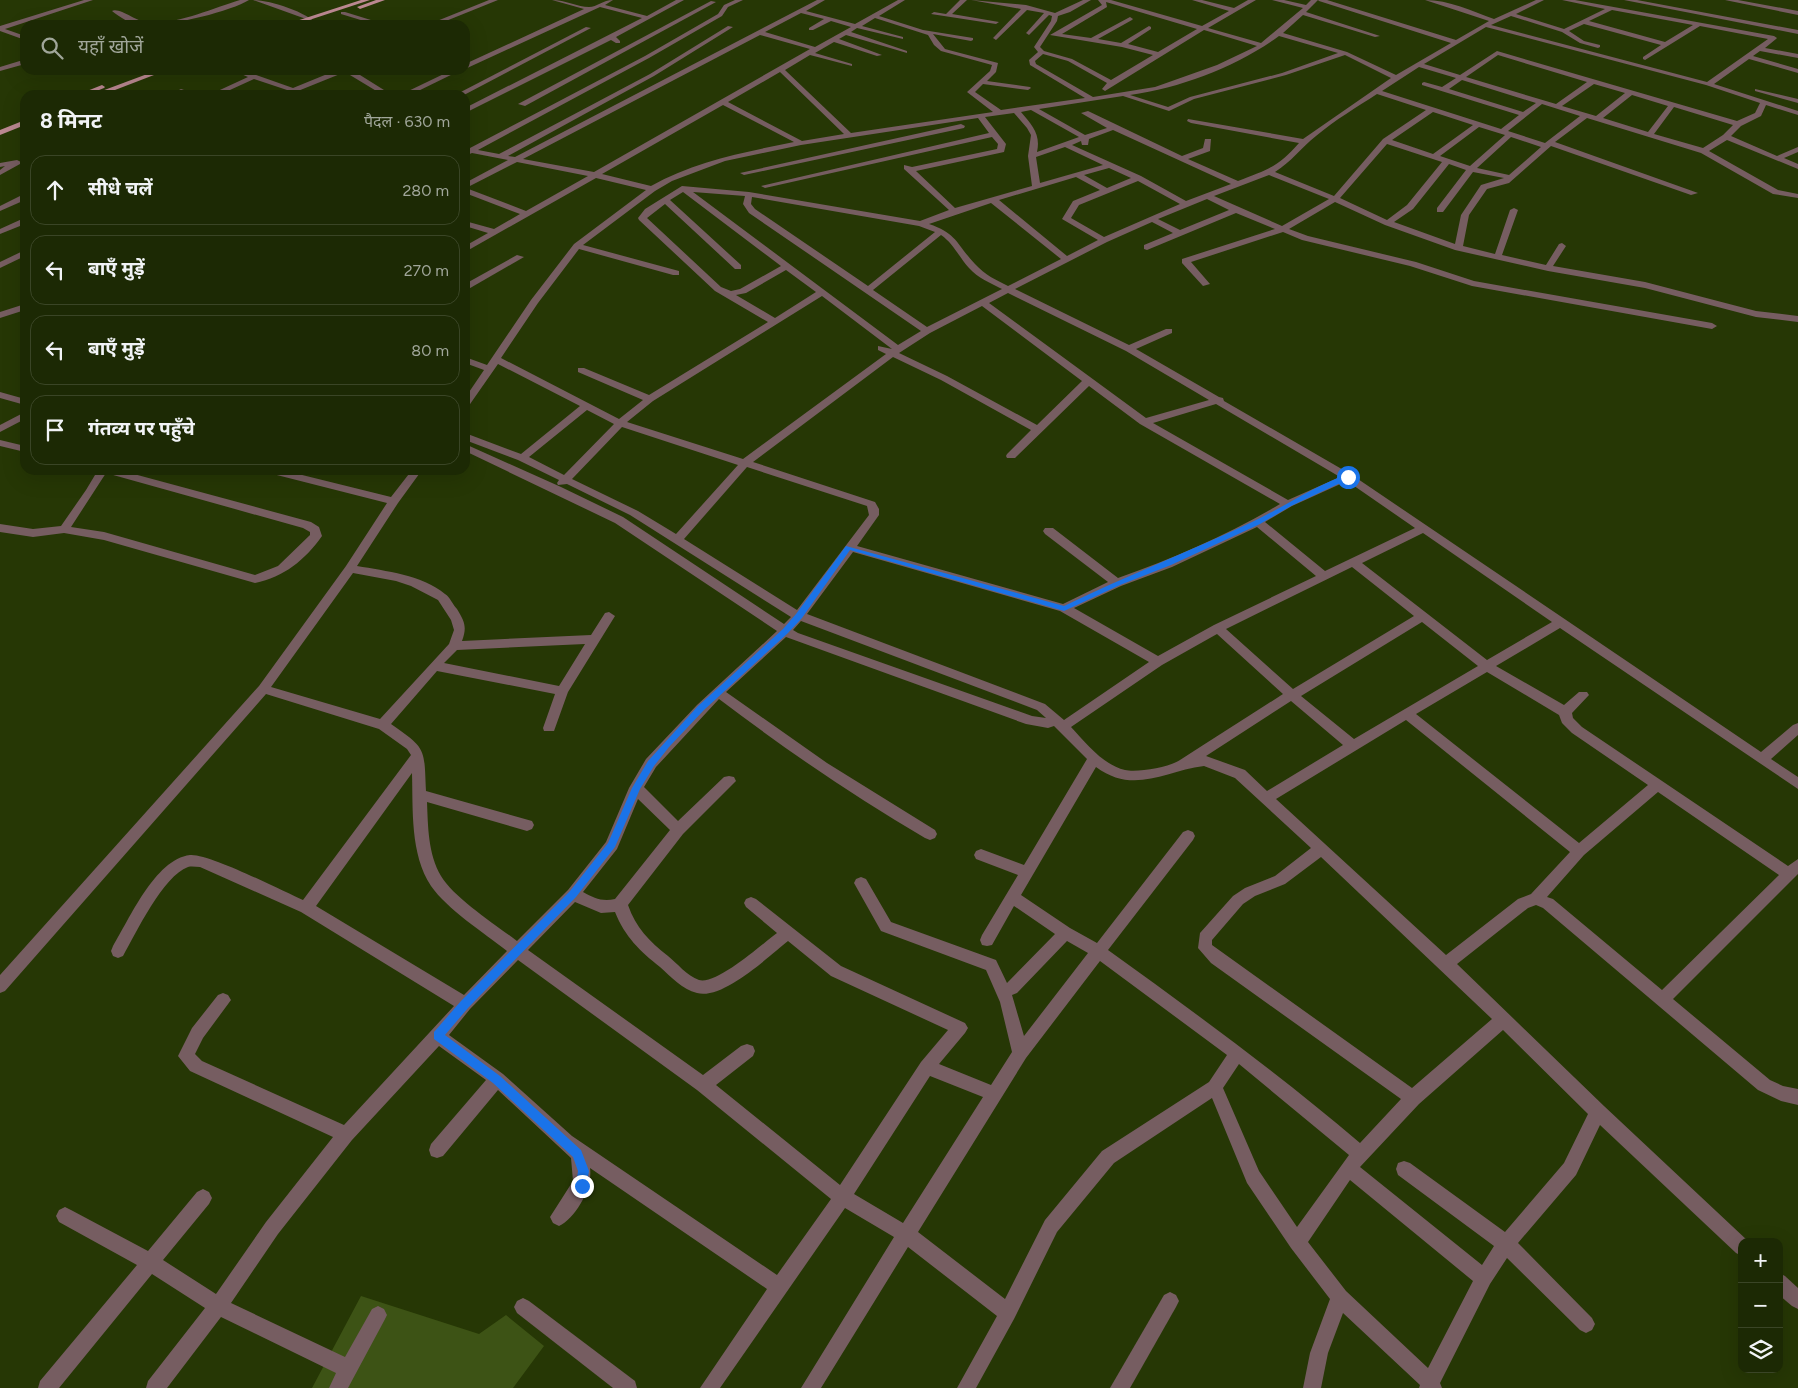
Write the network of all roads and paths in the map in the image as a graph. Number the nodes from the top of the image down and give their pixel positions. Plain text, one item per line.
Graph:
1 (90, 0) edge
2 (246, 0) edge
3 (256, 0) edge
4 (367, 0) edge
5 (382, 0) edge
6 (495, 0) edge
7 (555, 0) edge
8 (610, 0) edge
9 (680, 0) edge
10 (740, 0) edge
11 (822, 0) edge
12 (964, 0) edge
13 (974, 0) edge
14 (1088, 0) edge
15 (1102, 0) edge
16 (1125, 0) edge
17 (1195, 0) edge
18 (1253, 0) edge
19 (1275, 0) edge
20 (1315, 0) edge
21 (1321, 0) edge
22 (1428, 0) edge
23 (1541, 0) edge
24 (1565, 0) edge
25 (1628, 0) edge
26 (1728, 0) edge
27 (713, 2) dead end
28 (895, 2) edge
29 (987, 3) edge
30 (1117, 4) junction
31 (600, 5) junction
32 (1308, 6) junction
33 (1026, 8) junction
34 (1612, 8) junction
35 (1773, 8) junction
36 (590, 9) junction
37 (1234, 10) junction
38 (115, 11) dead end
39 (800, 11) junction
40 (1301, 12) junction
41 (343, 13) junction
42 (1798, 13) edge
43 (934, 14) dead end
44 (982, 14) dead end
45 (1052, 14) junction
46 (1511, 14) junction
47 (874, 16) junction
48 (947, 16) junction
49 (1087, 17) junction
50 (648, 18) junction
51 (1130, 18) dead end
52 (830, 19) junction
53 (26, 20) edge
54 (132, 20) edge
55 (176, 20) edge
56 (303, 20) edge
57 (317, 20) edge
58 (320, 20) edge
59 (369, 20) edge
60 (443, 20) edge
61 (976, 20) junction
62 (1495, 21) junction
63 (20, 22) edge
64 (996, 22) dead end
65 (1584, 22) junction
66 (1699, 24) junction
67 (1485, 25) junction
68 (1763, 25) junction
69 (856, 26) junction
70 (0, 28) edge
71 (588, 28) dead end
72 (730, 28) dead end
73 (811, 28) dead end
74 (1149, 28) dead end
75 (1202, 28) junction
76 (922, 31) junction
77 (1564, 31) junction
78 (845, 32) junction
79 (1798, 32) edge
80 (760, 33) junction
81 (1029, 33) dead end
82 (1046, 34) junction
83 (1278, 34) junction
84 (1056, 35) junction
85 (20, 36) edge
86 (1377, 36) dead end
87 (611, 37) junction
88 (901, 38) dead end
89 (996, 38) dead end
90 (833, 39) junction
91 (1091, 41) junction
92 (1456, 42) junction
93 (965, 44) junction
94 (1122, 45) junction
95 (1262, 45) junction
96 (1666, 45) junction
97 (1609, 49) dead end
98 (1760, 49) junction
99 (633, 51) junction
100 (812, 51) junction
101 (906, 52) dead end
102 (1042, 52) junction
103 (1345, 53) junction
104 (1158, 54) junction
105 (879, 55) dead end
106 (1636, 56) dead end
107 (1798, 56) edge
108 (646, 57) junction
109 (1748, 57) junction
110 (1645, 58) junction
111 (1654, 61) dead end
112 (20, 63) edge
113 (470, 65) edge
114 (1419, 65) junction
115 (850, 66) dead end
116 (1672, 66) dead end
117 (0, 69) edge
118 (780, 70) junction
119 (1798, 71) edge
120 (139, 75) edge
121 (248, 75) edge
122 (332, 75) edge
123 (354, 75) edge
124 (447, 75) edge
125 (253, 77) junction
126 (1396, 78) junction
127 (1462, 78) junction
128 (1717, 79) junction
129 (1593, 81) junction
130 (981, 82) junction
131 (1111, 82) junction
132 (1424, 84) dead end
133 (1708, 84) junction
134 (1735, 84) dead end
135 (108, 87) junction
136 (1028, 88) dead end
137 (1753, 89) dead end
138 (98, 90) edge
139 (103, 90) edge
140 (224, 90) edge
141 (293, 90) joint
142 (379, 90) edge
143 (415, 90) edge
144 (469, 90) edge
145 (1443, 90) junction
146 (1376, 91) junction
147 (1631, 92) junction
148 (1120, 95) junction
149 (1100, 97) junction
150 (1090, 98) junction
151 (1766, 101) junction
152 (722, 102) junction
153 (1541, 102) junction
154 (1798, 102) edge
155 (522, 104) dead end
156 (1673, 104) junction
157 (1030, 107) junction
158 (1556, 107) junction
159 (470, 108) edge
160 (1432, 109) junction
161 (1016, 110) junction
162 (996, 112) junction
163 (1085, 112) dead end
164 (1798, 113) edge
165 (1524, 115) junction
166 (983, 116) junction
167 (1586, 116) junction
168 (1597, 119) junction
169 (1191, 121) dead end
170 (20, 123) edge
171 (20, 124) edge
172 (1478, 124) junction
173 (1738, 124) junction
174 (0, 126) edge
175 (1113, 128) junction
176 (0, 133) edge
177 (1506, 133) junction
178 (995, 134) junction
179 (1650, 134) junction
180 (850, 136) junction
181 (1726, 137) junction
182 (1085, 138) junction
183 (1386, 141) junction
184 (1208, 142) dead end
185 (1304, 142) junction
186 (801, 143) junction
187 (1548, 144) junction
188 (1067, 145) junction
189 (1798, 149) edge
190 (470, 150) edge
191 (1704, 151) junction
192 (470, 152) edge
193 (1086, 154) junction
194 (1032, 156) junction
195 (1435, 156) junction
196 (500, 157) junction
197 (894, 157) junction
198 (1184, 158) junction
199 (1776, 159) junction
200 (515, 160) junction
201 (1448, 161) junction
202 (20, 164) edge
203 (20, 164) edge
204 (0, 165) edge
205 (1110, 165) junction
206 (1798, 167) edge
207 (1471, 169) junction
208 (911, 170) junction
209 (1269, 172) junction
210 (0, 173) edge
211 (744, 173) dead end
212 (1076, 174) junction
213 (595, 175) junction
214 (1509, 177) junction
215 (1138, 178) junction
216 (669, 179) junction
217 (470, 183) edge
218 (1238, 184) junction
219 (765, 186) dead end
220 (1036, 186) junction
221 (652, 189) junction
222 (684, 189) junction
223 (1107, 191) junction
224 (470, 192) edge
225 (1694, 193) dead end
226 (749, 194) junction
227 (1207, 196) junction
228 (1798, 196) edge
229 (992, 199) junction
230 (1336, 199) junction
231 (665, 200) junction
232 (1186, 204) junction
233 (1236, 210) junction
234 (1440, 210) dead end
235 (1514, 210) dead end
236 (954, 211) junction
237 (13, 214) edge
238 (526, 214) junction
239 (1152, 219) junction
240 (1388, 223) junction
241 (921, 224) junction
242 (470, 225) edge
243 (1283, 229) junction
244 (941, 231) junction
245 (0, 232) edge
246 (494, 232) junction
247 (1181, 234) junction
248 (1104, 240) junction
249 (470, 246) edge
250 (577, 246) junction
251 (1562, 246) dead end
252 (1147, 247) dead end
253 (1458, 248) junction
254 (20, 255) edge
255 (1498, 256) junction
256 (520, 257) dead end
257 (1066, 259) junction
258 (0, 264) edge
259 (786, 266) junction
260 (738, 267) dead end
261 (1548, 268) junction
262 (676, 273) dead end
263 (470, 284) edge
264 (1206, 284) dead end
265 (1007, 288) junction
266 (867, 291) junction
267 (823, 292) junction
268 (726, 293) junction
269 (982, 302) junction
270 (20, 309) edge
271 (0, 315) edge
272 (1798, 319) edge
273 (775, 322) junction
274 (1712, 326) dead end
275 (1169, 330) dead end
276 (927, 331) junction
277 (881, 348) dead end
278 (1129, 349) junction
279 (895, 351) junction
280 (496, 359) junction
281 (470, 362) edge
282 (490, 369) junction
283 (581, 370) dead end
284 (1088, 380) junction
285 (0, 395) edge
286 (470, 398) edge
287 (650, 399) junction
288 (1220, 400) junction
289 (20, 401) edge
290 (586, 406) junction
291 (20, 419) edge
292 (1144, 422) junction
293 (620, 423) junction
294 (0, 429) edge
295 (1038, 430) junction
296 (470, 438) edge
297 (0, 443) edge
298 (20, 448) edge
299 (470, 449) edge
300 (1011, 456) dead end
301 (522, 458) junction
302 (745, 463) junction
303 (100, 475) edge
304 (126, 475) edge
305 (289, 475) edge
306 (413, 475) edge
307 (1348, 477) junction
308 (566, 479) junction
309 (557, 489) junction
310 (394, 501) junction
311 (1288, 504) junction
312 (1258, 522) junction
313 (0, 528) edge
314 (1424, 528) junction
315 (64, 529) junction
316 (1049, 531) dead end
317 (677, 540) junction
318 (849, 547) junction
319 (1352, 562) junction
320 (350, 568) junction
321 (1323, 576) junction
322 (1117, 583) junction
323 (1064, 608) junction
324 (608, 616) dead end
325 (799, 616) junction
326 (1422, 617) junction
327 (1561, 622) junction
328 (1218, 628) junction
329 (785, 631) junction
330 (595, 638) junction
331 (454, 646) junction
332 (888, 649) junction
333 (1158, 662) junction
334 (434, 666) junction
335 (876, 666) junction
336 (1486, 666) junction
337 (263, 689) junction
338 (562, 691) junction
339 (719, 693) junction
340 (1292, 695) junction
341 (1583, 695) dead end
342 (1565, 712) junction
343 (1406, 713) junction
344 (1061, 723) junction
345 (382, 725) junction
346 (549, 728) dead end
347 (1798, 728) edge
348 (1352, 745) junction
349 (418, 755) junction
350 (1762, 759) junction
351 (1093, 760) junction
352 (1182, 765) junction
353 (729, 781) dead end
354 (1798, 784) edge
355 (1658, 785) junction
356 (636, 788) junction
357 (419, 794) junction
358 (1267, 797) junction
359 (527, 825) dead end
360 (678, 830) junction
361 (930, 834) dead end
362 (1188, 836) dead end
363 (1322, 848) junction
364 (1579, 851) junction
365 (982, 856) dead end
366 (1794, 870) edge
367 (1028, 873) junction
368 (861, 883) dead end
369 (573, 894) junction
370 (1012, 897) junction
371 (1536, 899) junction
372 (751, 903) dead end
373 (620, 904) junction
374 (306, 908) junction
375 (788, 933) junction
376 (1065, 933) junction
377 (987, 940) dead end
378 (118, 951) dead end
379 (518, 951) junction
380 (1098, 951) junction
381 (1446, 964) junction
382 (0, 986) edge
383 (1012, 988) dead end
384 (223, 1000) dead end
385 (1662, 1000) junction
386 (465, 1004) junction
387 (1503, 1020) junction
388 (438, 1036) junction
389 (747, 1051) dead end
390 (1020, 1053) junction
391 (1237, 1053) junction
392 (928, 1067) junction
393 (497, 1079) junction
394 (703, 1085) junction
395 (1215, 1087) junction
396 (995, 1094) junction
397 (1798, 1097) edge
398 (1413, 1098) junction
399 (1598, 1112) junction
400 (346, 1134) junction
401 (563, 1140) junction
402 (437, 1150) dead end
403 (1361, 1155) junction
404 (1348, 1168) junction
405 (1404, 1170) dead end
406 (842, 1197) junction
407 (203, 1198) dead end
408 (65, 1216) dead end
409 (559, 1217) dead end
410 (907, 1236) junction
411 (1297, 1242) junction
412 (1738, 1243) edge
413 (1506, 1244) junction
414 (150, 1262) junction
415 (1484, 1278) junction
416 (1780, 1283) edge
417 (780, 1287) junction
418 (1340, 1297) junction
419 (1798, 1300) edge
420 (1170, 1301) dead end
421 (218, 1306) junction
422 (523, 1307) dead end
423 (1008, 1313) junction
424 (378, 1315) dead end
425 (1586, 1324) dead end
426 (348, 1369) junction
427 (1430, 1386) edge
428 (47, 1388) edge
429 (155, 1388) edge
430 (338, 1388) edge
431 (628, 1388) edge
432 (709, 1388) edge
433 (810, 1388) edge
434 (966, 1388) edge
435 (1119, 1388) edge
436 (1312, 1388) edge

1 - 53 street
2 - 55 street
3 - 56 street
4 - 57 main road
5 - 41 main road
6 - 60 street
7 - 36 street
8 - 31 street
9 - 50 street
10 - 108 street
11 - 39 street
12 - 48 street
13 - 29 street
14 - 45 street
15 - 30 street
15 - 49 street
16 - 30 street
17 - 37 street
18 - 37 street
19 - 32 street
20 - 32 street
21 - 92 street
22 - 62 street
23 - 46 street
24 - 34 street
25 - 68 street
26 - 35 street
27 - 99 street
28 - 47 street
29 - 33 street
30 - 75 street
31 - 36 street
31 - 50 street
32 - 40 street
33 - 45 street
33 - 89 street
34 - 65 street
34 - 66 street
35 - 42 street
35 - 68 street
36 - 113 street
37 - 75 street
38 - 54 street
39 - 52 street
39 - 80 street
40 - 83 street
40 - 86 street
41 - 58 main road
41 - 59 street
43 - 48 street
44 - 61 street
45 - 49 street
45 - 81 street
45 - 82 street
46 - 62 street
46 - 77 street
47 - 69 street
47 - 76 street
48 - 61 street
49 - 84 street
50 - 87 street
51 - 91 street
52 - 69 street
52 - 73 street
61 - 64 street
62 - 67 street
63 - 70 street
65 - 77 street
65 - 96 street
66 - 96 street
66 - 98 street
67 - 92 street
67 - 133 street
68 - 79 street
69 - 78 street
69 - 88 street
70 - 85 street
71 - 144 street
72 - 196 street
74 - 94 street
75 - 95 street
75 - 104 street
76 - 93 street
76 - 93 street
77 - 97 street
78 - 90 street
78 - 101 street
80 - 100 street
80 - 200 street
82 - 84 street
82 - 102 street
83 - 95 street
83 - 103 street
84 - 91 street
87 - 99 street
87 - 159 street
90 - 100 street
90 - 105 street
91 - 94 street
92 - 114 street
93 - 130 street
94 - 104 street
95 - 148 street
96 - 110 street
98 - 107 street
98 - 109 street
99 - 108 street
99 - 155 street
100 - 115 street
100 - 118 street
102 - 131 street
102 - 150 street
103 - 126 street
103 - 148 street
104 - 131 street
106 - 110 street
108 - 190 street
109 - 119 street
109 - 128 street
110 - 111 street
112 - 117 street
114 - 126 street
114 - 127 street
116 - 128 street
118 - 152 street
118 - 180 street
120 - 135 main road
121 - 125 street
122 - 141 street
123 - 142 street
124 - 143 street
125 - 140 street
125 - 141 street
126 - 146 street
127 - 129 street
127 - 145 street
127 - 153 street
128 - 133 street
128 - 134 street
129 - 147 street
129 - 158 street
130 - 136 street
130 - 162 street
131 - 149 street
132 - 145 street
133 - 151 street
135 - 138 main road
135 - 139 main road
137 - 154 street
145 - 165 street
146 - 160 street
146 - 185 street
147 - 156 street
147 - 168 street
148 - 149 street
149 - 150 street
150 - 157 street
151 - 164 street
151 - 173 street
152 - 186 street
152 - 213 street
153 - 158 street
153 - 165 street
156 - 173 street
156 - 179 street
157 - 161 street
157 - 182 street
158 - 167 street
160 - 172 street
160 - 183 street
161 - 162 street
161 - 194 street
162 - 166 street
163 - 175 street
165 - 177 street
166 - 178 street
166 - 180 street
166 - 211 street
167 - 168 street
167 - 187 street
168 - 179 street
169 - 185 street
170 - 174 main road
171 - 176 main road
172 - 177 street
172 - 195 street
173 - 181 street
175 - 182 street
175 - 198 street
177 - 187 street
177 - 207 street
178 - 197 street
178 - 208 street
179 - 191 street
180 - 186 street
181 - 191 street
181 - 199 street
182 - 188 street
182 - 193 street
183 - 195 street
183 - 230 street
184 - 198 street
185 - 209 street
186 - 216 street
187 - 214 street
187 - 225 street
188 - 193 street
188 - 194 street
189 - 199 street
191 - 228 street
192 - 196 street
193 - 205 street
194 - 220 street
195 - 201 street
196 - 200 street
197 - 208 street
197 - 219 street
198 - 218 street
199 - 206 street
200 - 213 street
200 - 217 street
201 - 207 street
201 - 240 street
202 - 204 street
203 - 210 street
205 - 212 street
205 - 215 street
207 - 214 street
207 - 234 street
208 - 236 street
209 - 218 street
209 - 230 street
212 - 220 street
212 - 223 street
213 - 221 street
213 - 238 street
214 - 253 street
215 - 223 street
215 - 232 street
216 - 221 street
216 - 222 street
218 - 227 street
220 - 229 street
221 - 250 street
222 - 226 street
222 - 231 street
222 - 259 street
223 - 248 street
224 - 238 street
226 - 241 street
226 - 266 street
227 - 232 street
227 - 233 street
229 - 236 street
229 - 257 street
230 - 240 street
230 - 243 street
231 - 260 street
231 - 268 street
232 - 239 street
233 - 243 street
233 - 247 street
235 - 255 street
236 - 241 street
237 - 245 street
238 - 246 street
239 - 247 street
239 - 248 street
240 - 253 street
241 - 244 street
242 - 246 street
243 - 264 street
243 - 274 street
244 - 265 street
244 - 266 street
246 - 249 street
247 - 252 street
248 - 257 street
250 - 262 street
250 - 280 street
251 - 261 street
253 - 255 street
254 - 258 street
255 - 261 street
256 - 263 street
257 - 265 street
259 - 267 street
259 - 268 street
261 - 272 street
265 - 269 street
265 - 278 street
266 - 276 street
267 - 273 street
267 - 279 street
268 - 273 street
269 - 276 street
269 - 284 street
270 - 271 street
273 - 287 street
275 - 278 street
276 - 279 street
277 - 279 street
278 - 288 street
279 - 295 street
279 - 302 street
280 - 282 street
280 - 290 street
281 - 282 street
282 - 286 street
283 - 287 street
284 - 292 street
284 - 295 street
285 - 289 street
287 - 293 street
288 - 292 street
288 - 307 street
290 - 293 street
290 - 301 street
291 - 294 street
292 - 311 street
293 - 302 street
293 - 308 street
295 - 300 street
296 - 301 street
297 - 298 street
299 - 309 street
301 - 308 street
302 - 317 street
302 - 318 street
303 - 315 street
304 - 315 street
305 - 310 street
306 - 310 street
307 - 311 street
307 - 314 street
308 - 309 street
308 - 317 street
309 - 329 street
310 - 320 street
311 - 312 street
312 - 321 street
312 - 322 street
313 - 315 street
314 - 319 street
314 - 327 street
316 - 322 street
317 - 325 street
318 - 323 street
318 - 325 street
319 - 321 street
319 - 326 street
320 - 331 street
320 - 337 street
321 - 328 street
322 - 323 street
323 - 333 street
324 - 330 street
325 - 329 street
325 - 332 street
326 - 336 street
326 - 340 street
327 - 336 street
327 - 350 street
328 - 333 street
328 - 340 street
329 - 335 street
329 - 339 street
330 - 331 street
330 - 338 street
331 - 334 street
332 - 335 street
332 - 344 street
333 - 344 street
334 - 338 street
334 - 345 street
335 - 344 street
336 - 342 street
336 - 343 street
337 - 345 street
337 - 382 street
338 - 346 street
339 - 356 street
339 - 361 street
340 - 348 street
340 - 352 street
341 - 342 street
342 - 355 street
343 - 348 street
343 - 364 street
344 - 351 street
345 - 349 street
347 - 350 street
348 - 358 street
349 - 357 street
349 - 374 street
350 - 354 street
351 - 352 street
351 - 367 street
352 - 358 street
353 - 360 street
355 - 364 street
355 - 366 street
356 - 360 street
356 - 369 street
357 - 359 street
357 - 379 street
358 - 363 street
360 - 373 street
362 - 380 street
363 - 381 street
363 - 398 street
364 - 371 street
365 - 367 street
366 - 385 street
367 - 370 street
368 - 390 street
369 - 373 street
369 - 379 street
370 - 376 street
370 - 377 street
371 - 381 street
371 - 385 street
372 - 375 street
373 - 375 street
374 - 378 street
374 - 386 street
375 - 392 street
376 - 380 street
376 - 383 street
379 - 386 street
379 - 394 street
380 - 390 street
380 - 391 street
381 - 387 street
384 - 400 street
385 - 397 street
386 - 388 street
387 - 398 street
387 - 399 street
388 - 393 street
388 - 400 street
389 - 394 street
390 - 396 street
391 - 395 street
391 - 403 street
392 - 396 street
392 - 406 street
393 - 401 street
393 - 402 street
394 - 406 street
395 - 411 street
395 - 423 street
396 - 410 street
398 - 403 street
399 - 412 street
399 - 413 street
400 - 421 street
401 - 409 street
401 - 417 street
403 - 404 street
404 - 411 street
404 - 415 street
405 - 413 street
406 - 410 street
406 - 417 street
407 - 414 street
408 - 414 street
410 - 423 street
410 - 433 street
411 - 418 street
413 - 415 street
413 - 425 street
414 - 421 street
414 - 428 street
415 - 427 street
416 - 419 street
417 - 432 street
418 - 427 street
418 - 436 street
420 - 435 street
421 - 426 street
421 - 429 street
422 - 431 street
423 - 434 street
424 - 426 street
426 - 430 street

